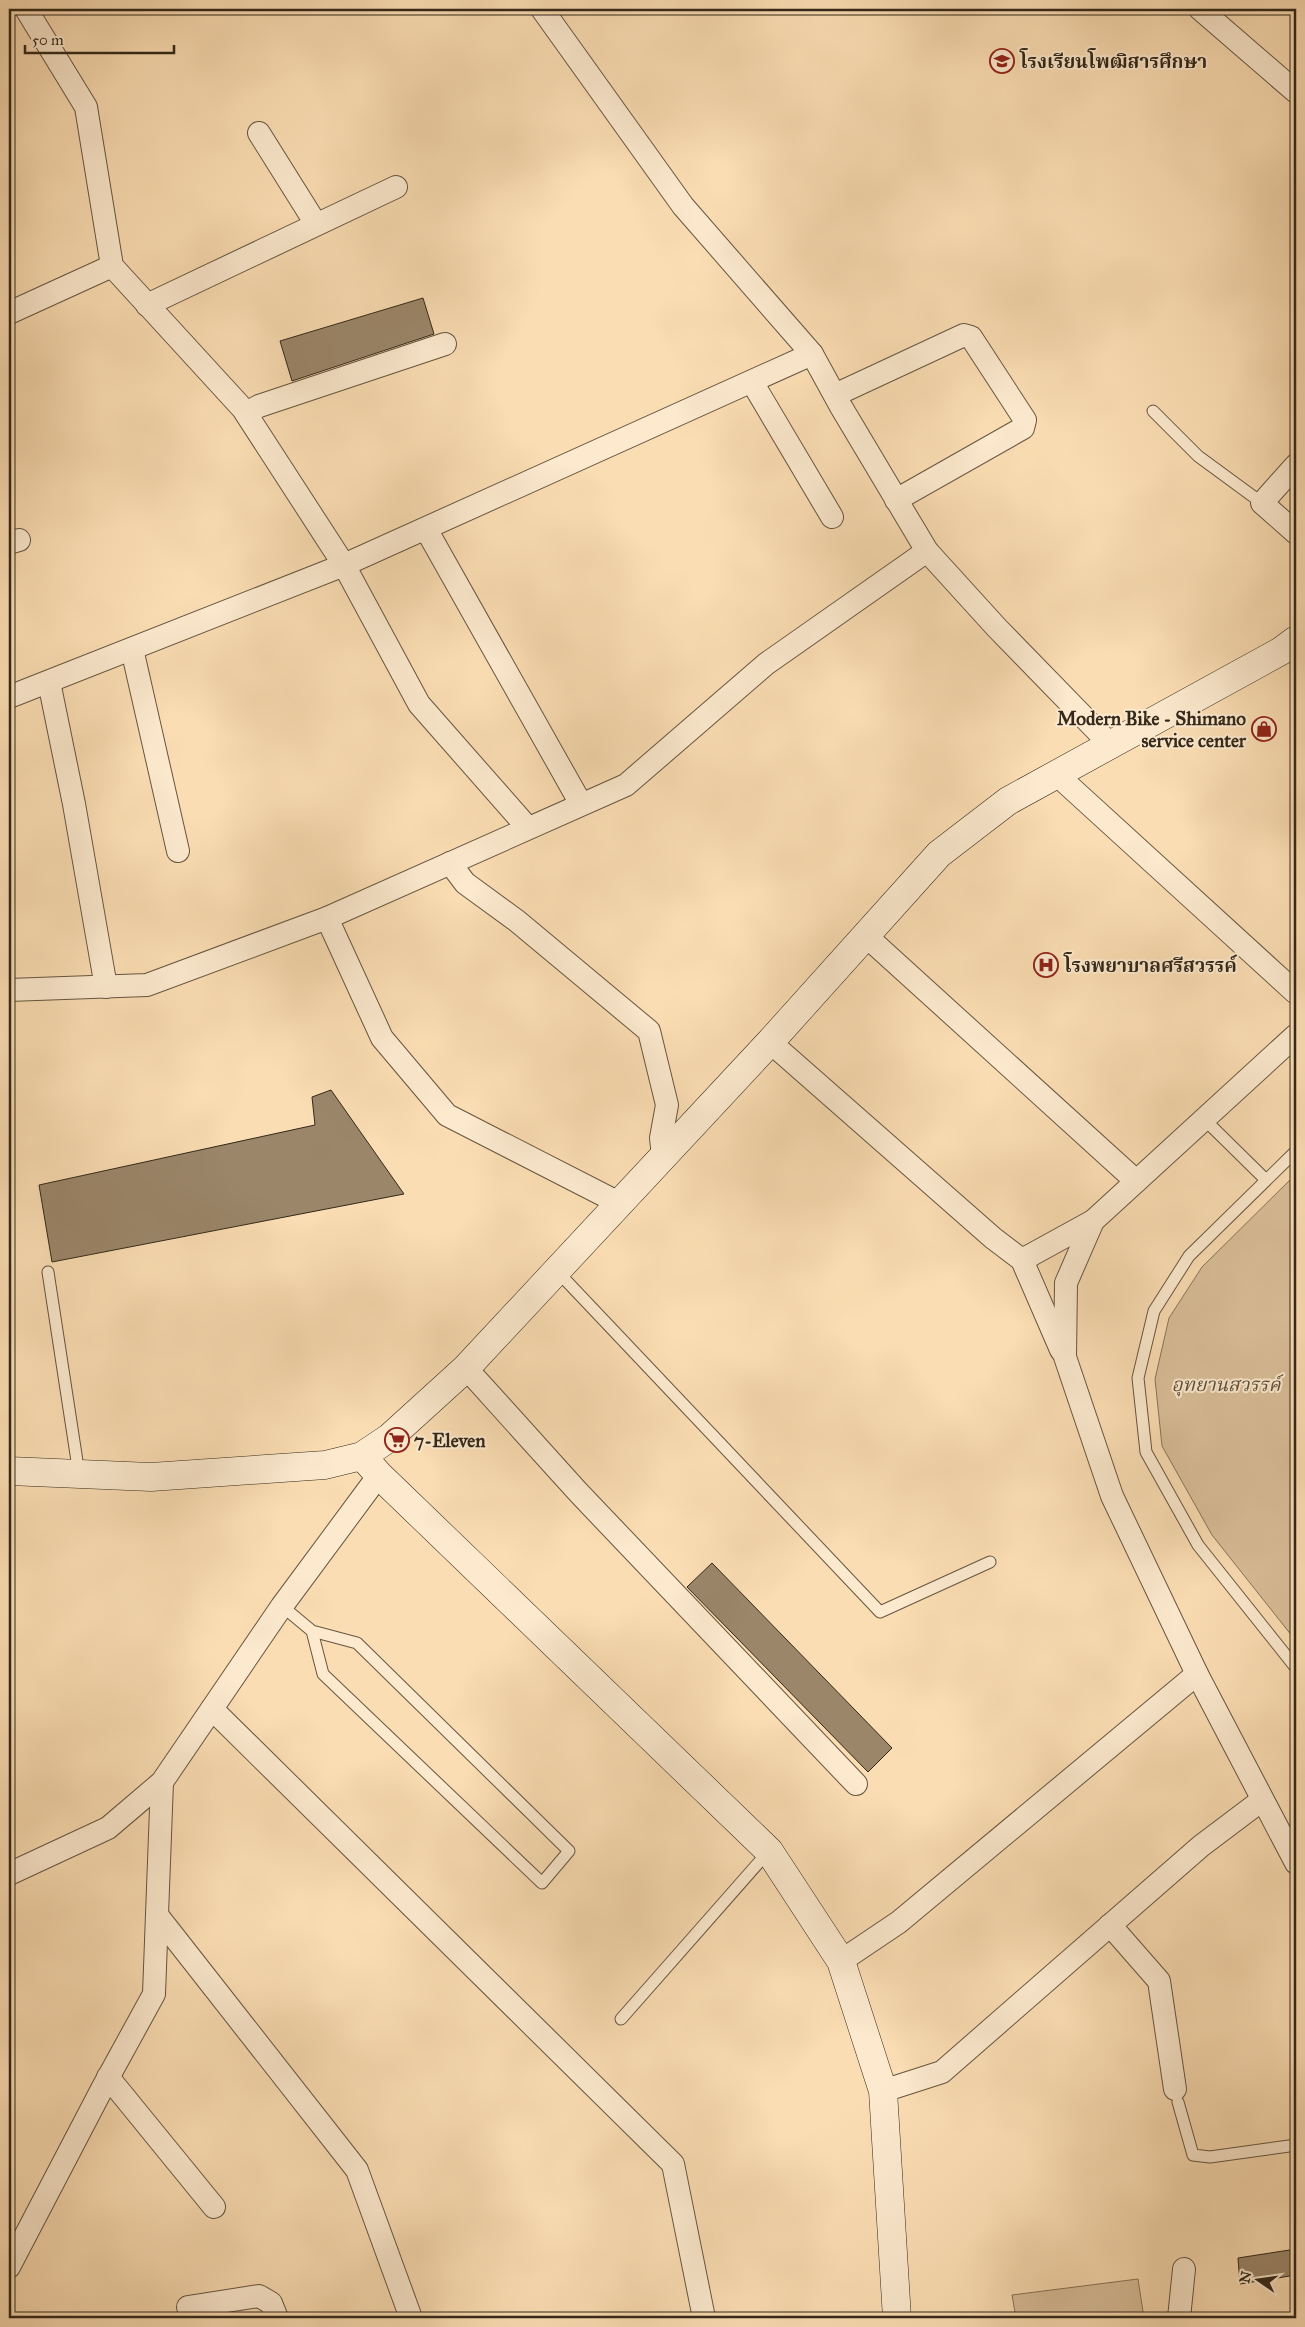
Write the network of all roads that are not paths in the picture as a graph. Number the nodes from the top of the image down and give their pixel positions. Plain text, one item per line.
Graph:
1 (26, 9) edge
2 (542, 9) edge
3 (1200, 9) edge
4 (1294, 87) edge
5 (259, 133) dead end
6 (396, 187) dead end
7 (316, 224) junction
8 (112, 266) junction
9 (147, 305) junction
10 (9, 313) edge
11 (444, 344) dead end
12 (812, 354) junction
13 (752, 382) junction
14 (835, 396) junction
15 (1153, 411) dead end
16 (246, 413) junction
17 (1296, 465) edge
18 (896, 500) junction
19 (1262, 503) junction
20 (832, 517) dead end
21 (426, 529) junction
22 (1296, 533) edge
23 (927, 551) junction
24 (344, 565) junction
25 (1296, 640) edge
26 (132, 649) junction
27 (49, 682) junction
28 (9, 697) edge
29 (1110, 744) junction
30 (1056, 774) junction
31 (581, 804) junction
32 (528, 828) junction
33 (178, 852) dead end
34 (450, 863) junction
35 (327, 918) junction
36 (864, 935) junction
37 (106, 987) junction
38 (9, 990) edge
39 (1296, 993) edge
40 (1296, 1035) edge
41 (770, 1042) junction
42 (1204, 1119) junction
43 (1296, 1151) edge
44 (663, 1156) junction
45 (1266, 1180) junction
46 (1136, 1181) junction
47 (619, 1203) junction
48 (1093, 1221) junction
49 (1022, 1260) junction
50 (557, 1271) junction
51 (48, 1272) dead end
52 (1065, 1357) junction
53 (466, 1368) junction
54 (371, 1465) junction
55 (9, 1471) edge
56 (79, 1474) junction
57 (990, 1562) dead end
58 (282, 1606) junction
59 (312, 1631) junction
60 (1296, 1668) edge
61 (1197, 1674) junction
62 (212, 1709) junction
63 (162, 1782) junction
64 (856, 1784) dead end
65 (1262, 1800) junction
66 (769, 1851) junction
67 (1296, 1863) edge
68 (9, 1874) edge
69 (157, 1915) junction
70 (1110, 1925) junction
71 (841, 1961) junction
72 (621, 2019) dead end
73 (108, 2077) junction
74 (883, 2091) junction
75 (1177, 2095) joint
76 (1296, 2145) edge
77 (214, 2207) dead end
78 (10, 2260) edge
79 (1184, 2269) dead end
80 (188, 2307) dead end
81 (278, 2318) edge
82 (411, 2318) edge
83 (704, 2318) edge
84 (897, 2318) edge
85 (1179, 2318) edge

1 - 8 street
2 - 12 street
3 - 4 street
5 - 7 street
6 - 7 street
7 - 9 street
8 - 9 street
8 - 10 street
9 - 16 street
11 - 16 street
12 - 13 street
12 - 14 street
13 - 20 street
13 - 21 street
14 - 18 street
14 - 18 street
15 - 19 lane
16 - 24 street
17 - 19 street
18 - 23 street
19 - 22 street
21 - 24 street
21 - 31 street
23 - 29 street
23 - 31 street
24 - 26 street
24 - 32 street
25 - 29 street
26 - 27 street
26 - 33 street
27 - 28 street
27 - 37 street
29 - 30 street
30 - 36 street
30 - 39 street
31 - 32 street
32 - 34 street
34 - 35 street
34 - 44 street
35 - 37 street
35 - 47 street
36 - 41 street
36 - 46 street
37 - 38 street
40 - 42 street
41 - 44 street
41 - 49 street
42 - 45 lane
42 - 46 street
43 - 45 lane
44 - 47 street
45 - 60 lane
46 - 48 street
47 - 50 street
48 - 49 street
48 - 52 street
49 - 52 street
50 - 53 street
50 - 57 lane
51 - 56 lane
52 - 61 street
53 - 54 street
53 - 64 street
54 - 56 street
54 - 58 street
54 - 66 street
55 - 56 street
58 - 59 lane
58 - 62 street
59 - 59 lane
61 - 65 street
61 - 71 street
62 - 63 street
62 - 83 street
63 - 68 street
63 - 69 street
65 - 67 street
65 - 70 street
66 - 71 street
66 - 72 lane
69 - 73 street
69 - 82 street
70 - 74 street
70 - 75 street
71 - 74 street
73 - 77 street
73 - 78 street
74 - 84 street
75 - 76 lane
79 - 85 street
80 - 81 street

